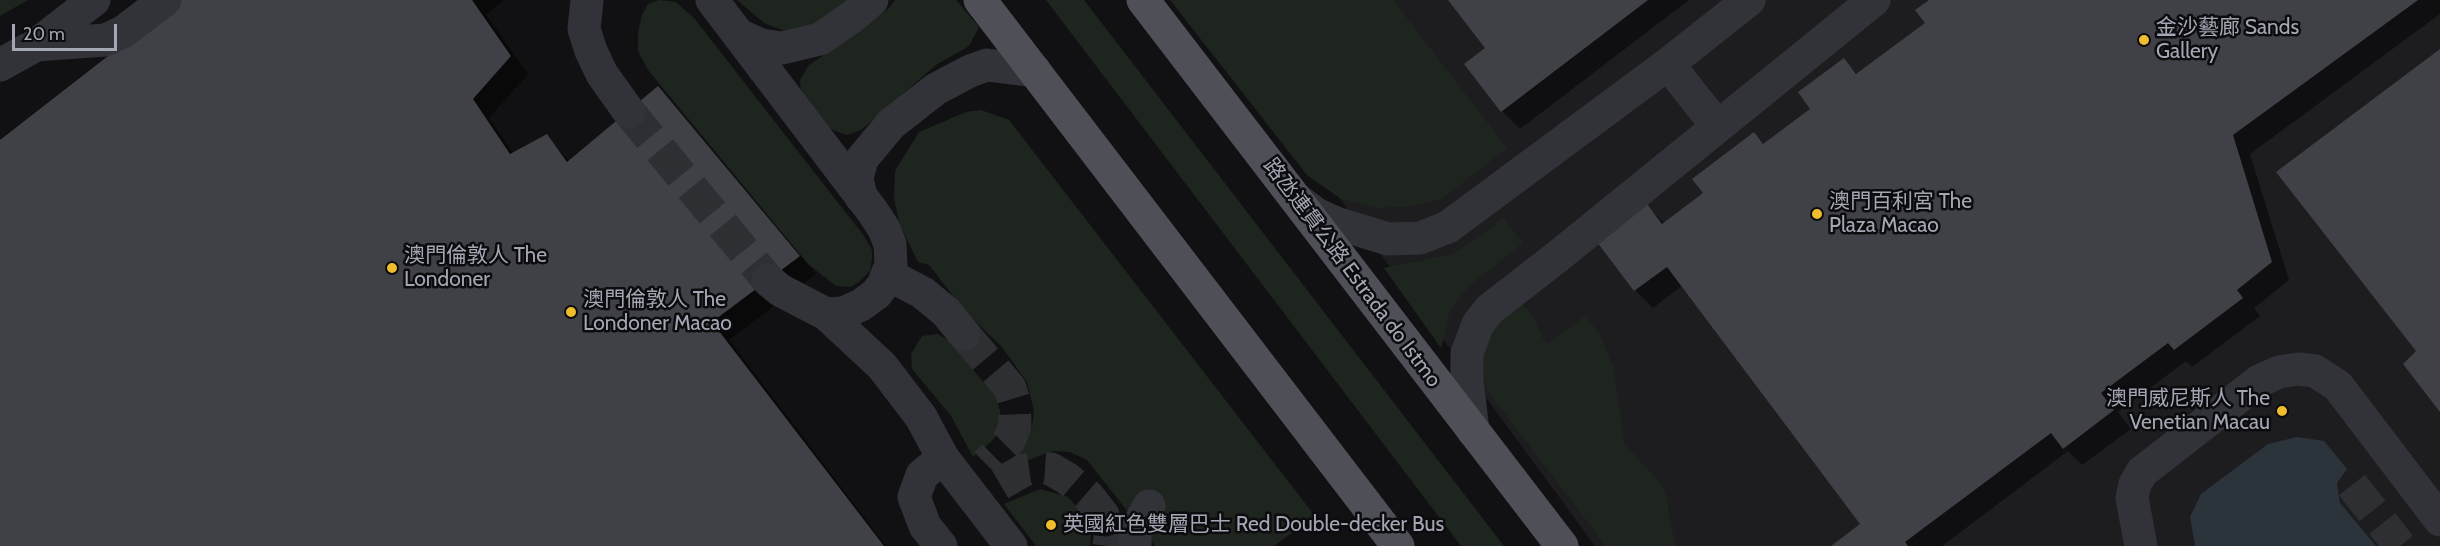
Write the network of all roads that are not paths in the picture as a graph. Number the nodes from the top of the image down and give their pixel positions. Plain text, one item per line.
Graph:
1 (94, 0) edge
2 (165, 0) edge
3 (586, 0) edge
4 (712, 0) edge
5 (872, 0) edge
6 (980, 0) edge
7 (1143, 0) edge
8 (1749, 0) edge
9 (1874, 0) edge
10 (739, 35) junction
11 (36, 45) junction
12 (1668, 64) junction
13 (0, 65) edge
14 (1035, 72) junction
15 (628, 112) tunnel mouth
16 (1717, 126) junction
17 (861, 197) junction
18 (1294, 198) junction
19 (887, 274) junction
20 (768, 280) tunnel mouth
21 (826, 314) junction
22 (964, 334) tunnel mouth
23 (1473, 431) junction
24 (943, 458) junction
25 (1149, 506) dead end
26 (2440, 520) edge
27 (941, 546) edge
28 (1011, 546) edge
29 (1135, 546) edge
30 (1398, 546) edge
31 (1562, 546) edge
32 (2141, 546) edge

1 - 11 lane
2 - 11 lane
3 - 15 lane
4 - 10 lane
5 - 10 lane
6 - 14 main road
7 - 18 main road, 路氹連貫公路 Estrada do Istmo
8 - 12 lane
9 - 16 lane
10 - 17 lane
11 - 13 lane
12 - 16 lane
12 - 18 lane
14 - 17 lane
14 - 30 main road
16 - 23 lane
17 - 19 lane
18 - 23 main road, 路氹連貫公路 Estrada do Istmo
19 - 21 lane
19 - 22 lane
20 - 21 lane
21 - 24 lane
23 - 31 main road, 路氹連貫公路 Estrada do Istmo
24 - 27 lane
24 - 28 lane
25 - 29 lane
26 - 32 lane

